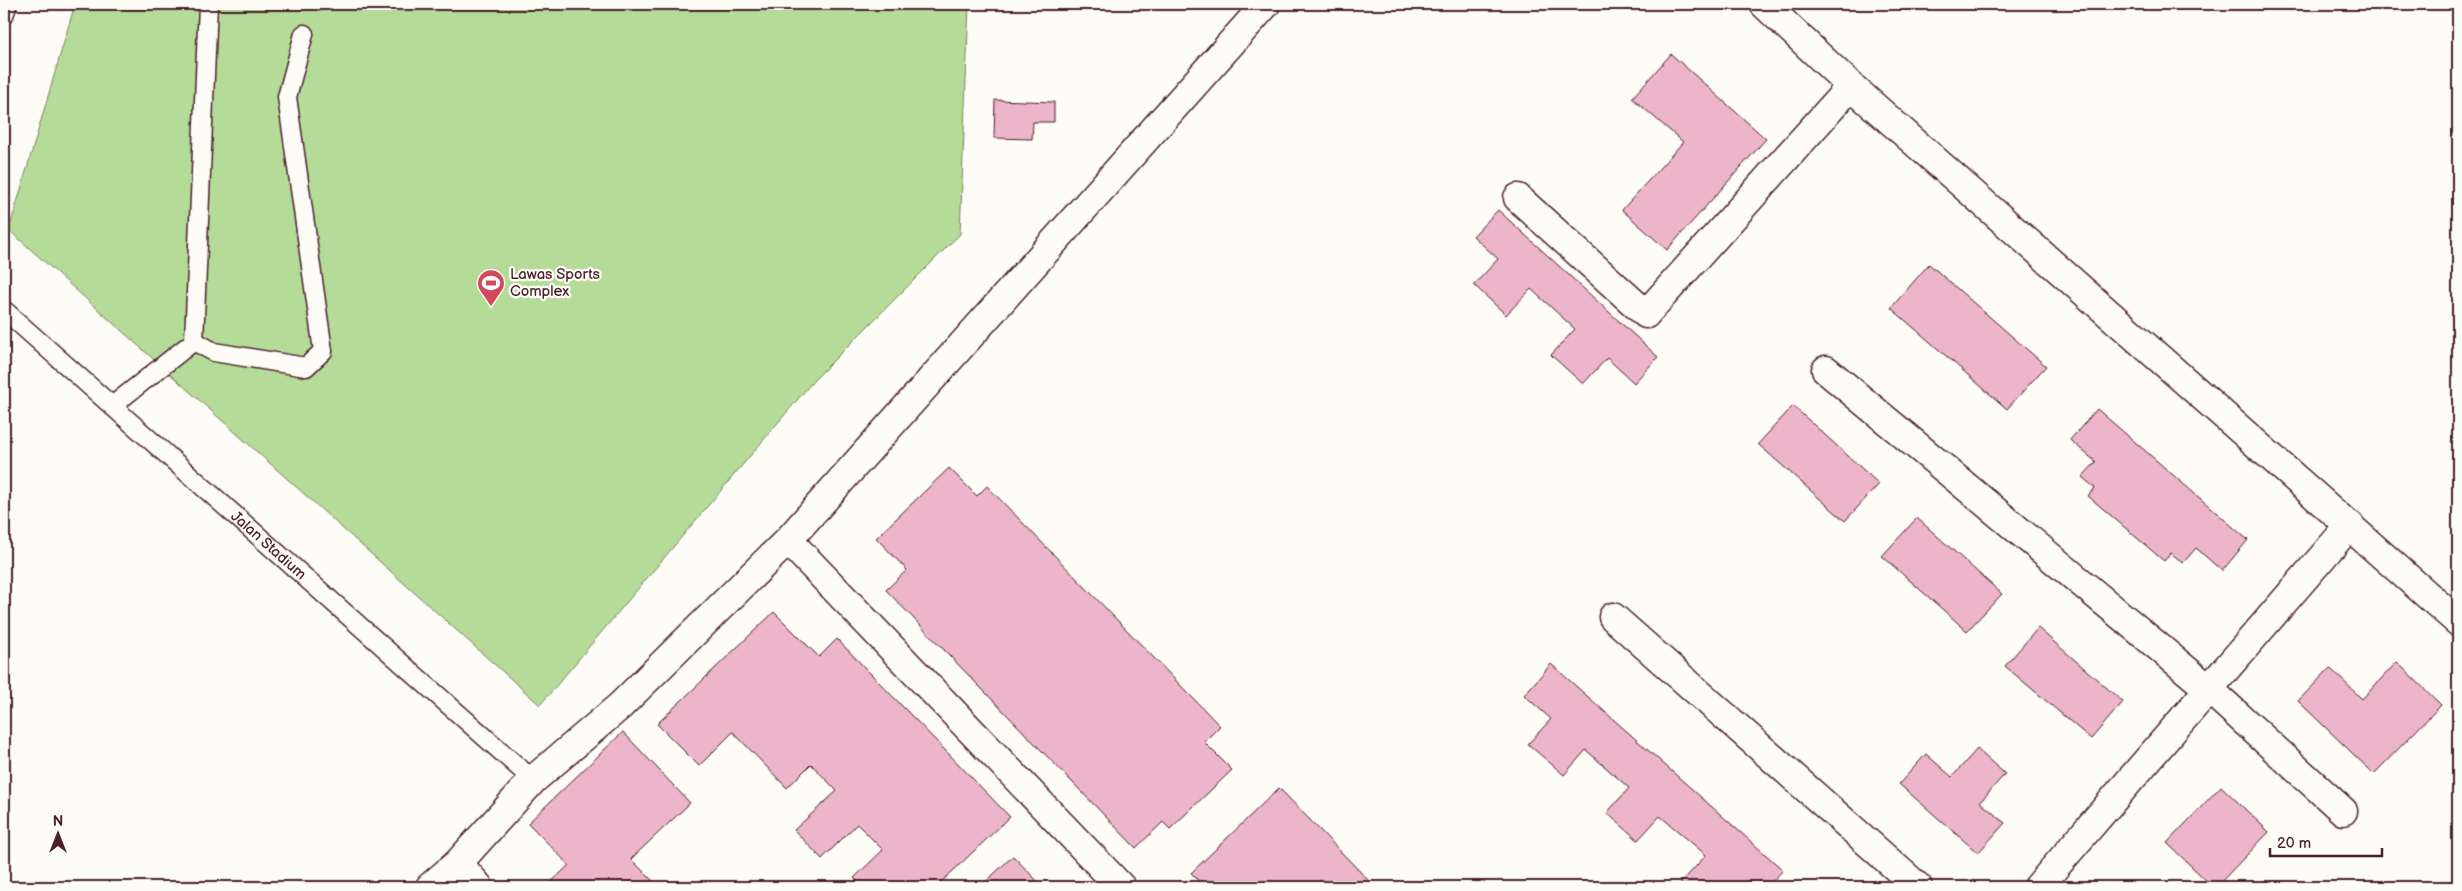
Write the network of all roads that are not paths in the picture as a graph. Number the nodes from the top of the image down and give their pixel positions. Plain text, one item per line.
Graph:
1 (8, 4) edge
2 (208, 4) edge
3 (1266, 4) edge
4 (1764, 4) edge
5 (4, 15) edge
6 (304, 34) dead end
7 (1851, 86) junction
8 (1518, 198) dead end
9 (4, 310) edge
10 (194, 341) junction
11 (1826, 370) dead end
12 (112, 406) junction
13 (2350, 525) junction
14 (788, 540) junction
15 (1614, 617) dead end
16 (2458, 622) edge
17 (2209, 689) junction
18 (533, 780) junction
19 (2343, 811) dead end
20 (458, 863) junction
21 (430, 887) edge
22 (478, 887) edge
23 (1121, 887) edge
24 (1918, 887) edge
25 (2038, 887) edge

1 - 5 lane
2 - 10 lane
3 - 14 street
4 - 7 street
6 - 10 lane
7 - 8 street
7 - 13 street
9 - 12 lane, Jalan Stadium
10 - 12 lane
11 - 17 street
12 - 18 lane, Jalan Stadium
13 - 16 street
13 - 17 street
14 - 18 street
14 - 23 street
15 - 24 street
17 - 19 street
17 - 25 street
18 - 20 street
20 - 21 street
20 - 22 street

